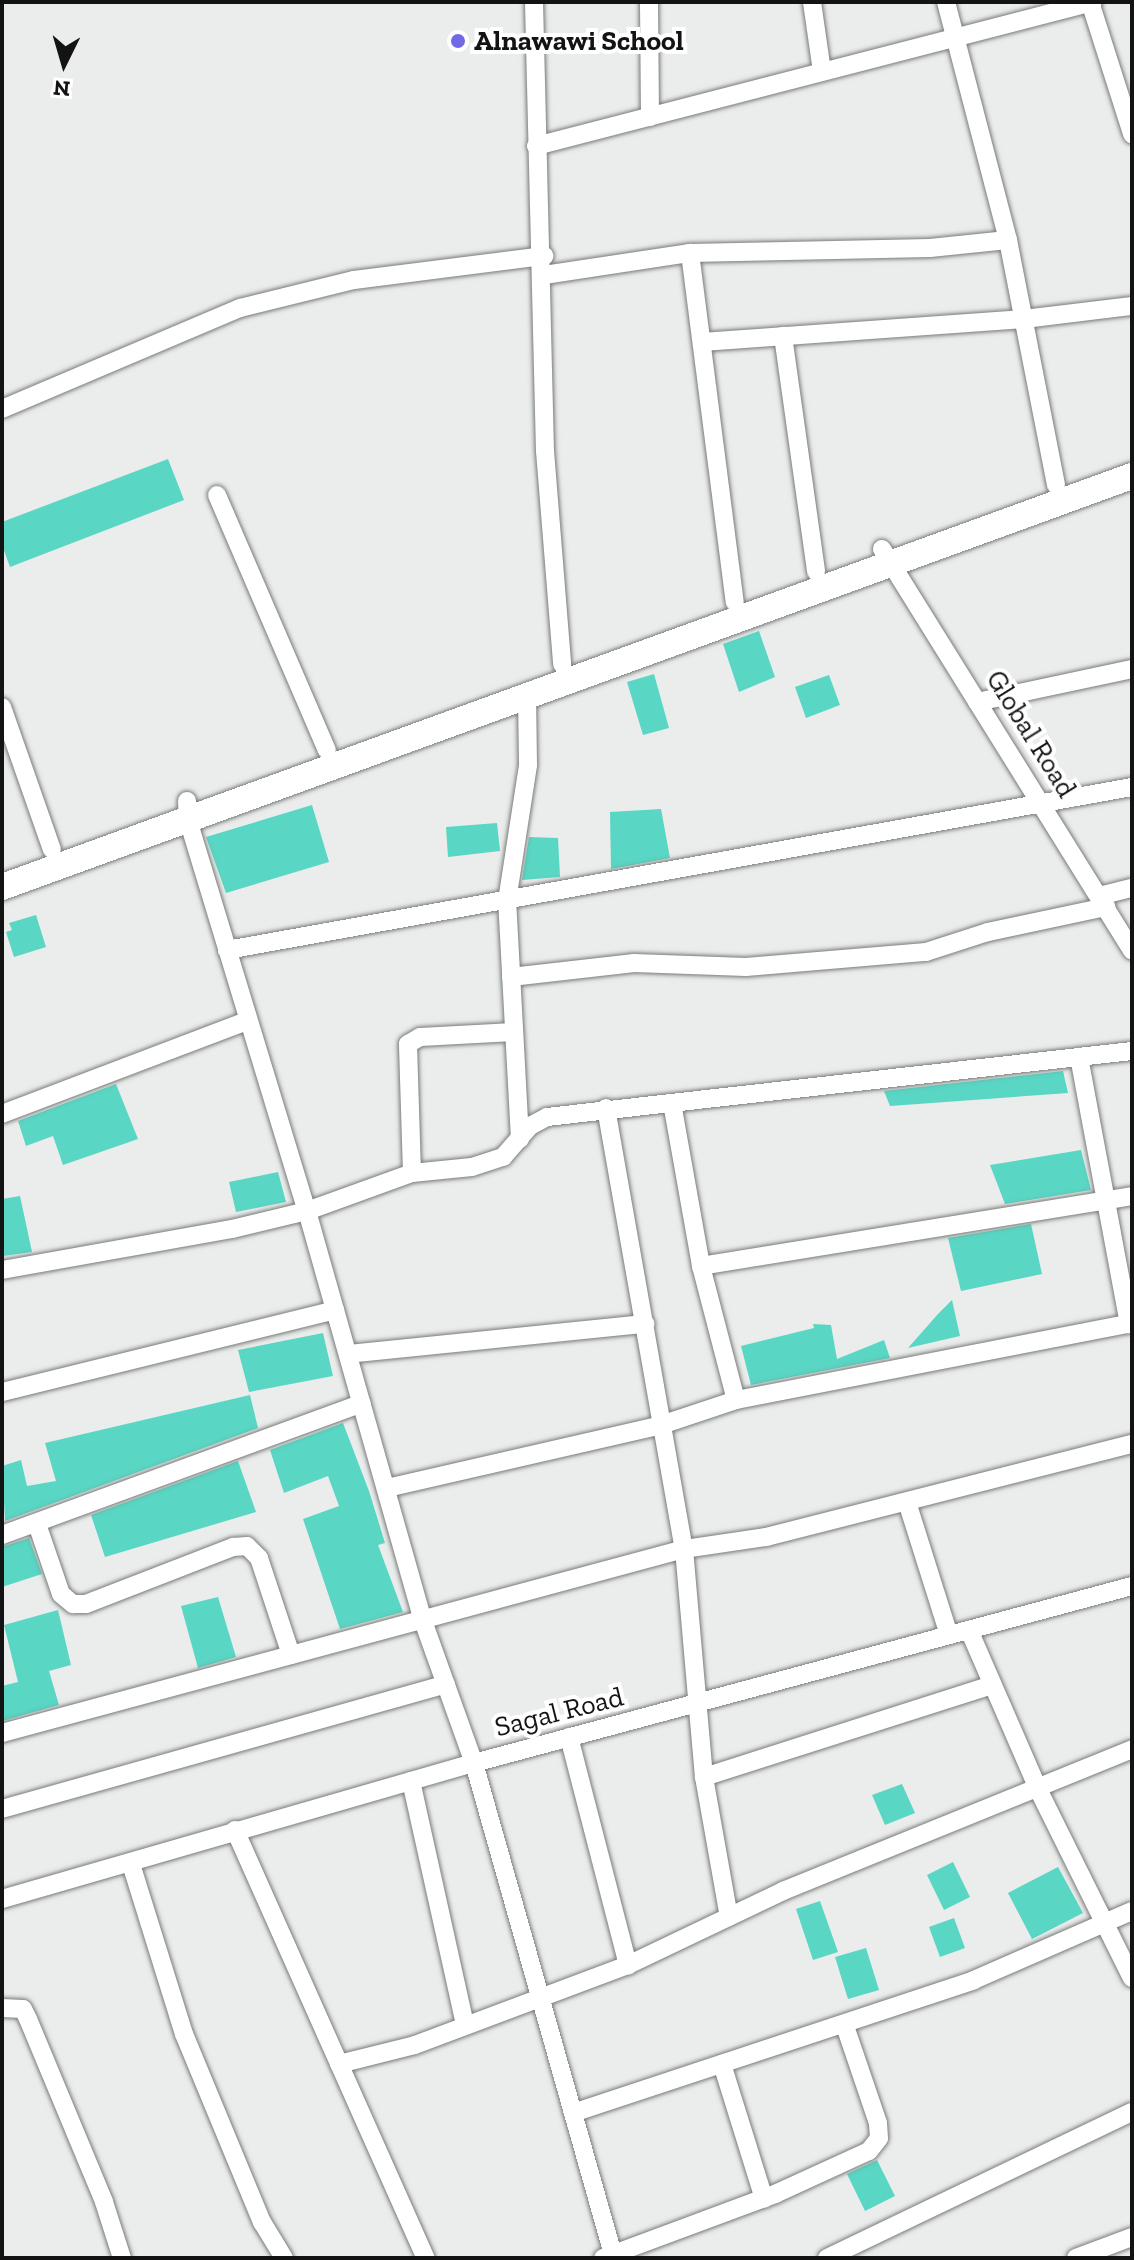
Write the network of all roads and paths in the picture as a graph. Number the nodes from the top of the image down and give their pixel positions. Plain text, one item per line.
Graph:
1 (534, 2) edge
2 (649, 2) edge
3 (812, 2) edge
4 (946, 2) edge
5 (1091, 2) edge
6 (953, 36) junction
7 (822, 71) junction
8 (1124, 83) edge
9 (650, 117) junction
10 (1132, 134) edge
11 (536, 146) junction
12 (1008, 240) junction
13 (690, 253) junction
14 (544, 256) junction
15 (544, 275) junction
16 (1132, 306) edge
17 (1024, 319) junction
18 (783, 336) junction
19 (702, 342) junction
20 (2, 409) edge
21 (1132, 458) edge
22 (1132, 476) edge
23 (1056, 485) junction
24 (217, 495) dead end
25 (886, 556) junction
26 (816, 572) junction
27 (735, 602) junction
28 (562, 664) junction
29 (1132, 669) edge
30 (527, 696) junction
31 (977, 702) junction
32 (2, 707) edge
33 (327, 750) junction
34 (1132, 787) edge
35 (1043, 807) junction
36 (187, 810) junction
37 (52, 850) junction
38 (2, 868) edge
39 (2, 887) edge
40 (1132, 888) edge
41 (507, 901) junction
42 (1102, 902) junction
43 (227, 950) junction
44 (1132, 950) edge
45 (511, 977) junction
46 (247, 1021) junction
47 (514, 1032) junction
48 (1132, 1051) edge
49 (1079, 1057) junction
50 (672, 1103) junction
51 (606, 1108) junction
52 (2, 1114) edge
53 (520, 1139) junction
54 (412, 1173) junction
55 (1132, 1196) edge
56 (1106, 1200) junction
57 (307, 1211) junction
58 (701, 1266) junction
59 (2, 1270) edge
60 (335, 1310) junction
61 (645, 1324) junction
62 (1130, 1324) edge
63 (348, 1354) junction
64 (2, 1392) edge
65 (736, 1400) junction
66 (362, 1403) junction
67 (661, 1425) junction
68 (1132, 1444) edge
69 (387, 1488) junction
70 (907, 1502) junction
71 (37, 1524) junction
72 (2, 1535) edge
73 (684, 1549) junction
74 (1132, 1586) edge
75 (422, 1618) junction
76 (969, 1630) junction
77 (949, 1635) junction
78 (291, 1655) junction
79 (446, 1684) junction
80 (992, 1685) junction
81 (698, 1706) junction
82 (2, 1733) edge
83 (569, 1737) junction
84 (1132, 1749) edge
85 (474, 1763) junction
86 (704, 1777) junction
87 (411, 1781) junction
88 (1038, 1789) junction
89 (2, 1809) edge
90 (235, 1830) junction
91 (131, 1864) junction
92 (2, 1899) edge
93 (1132, 1911) edge
94 (729, 1917) junction
95 (1106, 1923) junction
96 (628, 1965) junction
97 (1132, 1978) edge
98 (540, 1996) junction
99 (2, 2008) edge
100 (465, 2025) junction
101 (845, 2026) junction
102 (339, 2064) junction
103 (722, 2064) junction
104 (1132, 2112) edge
105 (573, 2113) junction
106 (764, 2199) junction
107 (1132, 2237) edge
108 (609, 2257) edge
109 (122, 2258) edge
110 (284, 2258) edge
111 (426, 2258) edge
112 (827, 2258) edge
113 (1076, 2258) edge

1 - 11 street
2 - 9 street
3 - 7 street
4 - 6 street
5 - 6 street
5 - 8 street
6 - 7 street
6 - 12 street
7 - 9 street
8 - 10 street
9 - 11 street
11 - 14 street
12 - 13 street
12 - 17 street
13 - 15 street
13 - 19 street
14 - 15 street
14 - 20 street
15 - 28 street
16 - 17 street
17 - 18 street
17 - 23 street
18 - 19 street
18 - 26 street
19 - 27 street
21 - 23 street
22 - 25 street
23 - 25 street
24 - 33 street
25 - 26 street
25 - 30 street
25 - 31 street, Global Road
26 - 27 street
27 - 28 street
28 - 33 street
29 - 31 street
30 - 36 street
30 - 41 street
31 - 35 street, Global Road
32 - 37 street
33 - 36 street
34 - 35 street
35 - 41 street
35 - 42 street, Global Road
36 - 37 street
36 - 39 street
36 - 43 street
37 - 38 street
40 - 42 street
41 - 43 street
41 - 45 street
42 - 44 street, Global Road
42 - 45 street
43 - 46 street
45 - 47 street
46 - 52 street
46 - 57 street
47 - 53 street
47 - 54 street
48 - 49 street
49 - 50 street
49 - 56 street
50 - 51 street
50 - 58 street
51 - 53 street
51 - 61 street
53 - 54 street
54 - 57 street
55 - 56 street
56 - 58 street
56 - 62 street
57 - 59 street
57 - 60 street
58 - 65 street
60 - 63 street
60 - 64 street
61 - 63 street
61 - 67 street
62 - 65 street
63 - 66 street
65 - 67 street
66 - 69 street
66 - 71 street
67 - 69 street
67 - 73 street
68 - 70 street
69 - 75 street
70 - 73 street
70 - 77 street
71 - 72 street
71 - 78 street
73 - 75 street
73 - 81 street
74 - 76 street, Sagal Road
75 - 78 street
75 - 79 street
76 - 77 street, Sagal Road
76 - 80 street
77 - 81 street, Sagal Road
78 - 82 street
79 - 85 street
79 - 89 street
80 - 86 street
80 - 88 street
81 - 83 street, Sagal Road
81 - 86 street
83 - 85 street, Sagal Road
83 - 96 street
84 - 88 street
85 - 87 street, Sagal Road
85 - 98 street
86 - 94 street
87 - 90 street, Sagal Road
87 - 100 street
88 - 94 street
88 - 95 street
90 - 91 street, Sagal Road
90 - 102 street
91 - 92 street, Sagal Road
91 - 110 street
93 - 95 street
94 - 96 street
95 - 97 street
95 - 101 street
96 - 98 street
98 - 100 street
98 - 105 street
99 - 109 street
100 - 102 street
101 - 103 street
101 - 106 street
102 - 111 street
103 - 105 street
103 - 106 street
104 - 112 street
105 - 108 street
106 - 108 street
107 - 113 street

